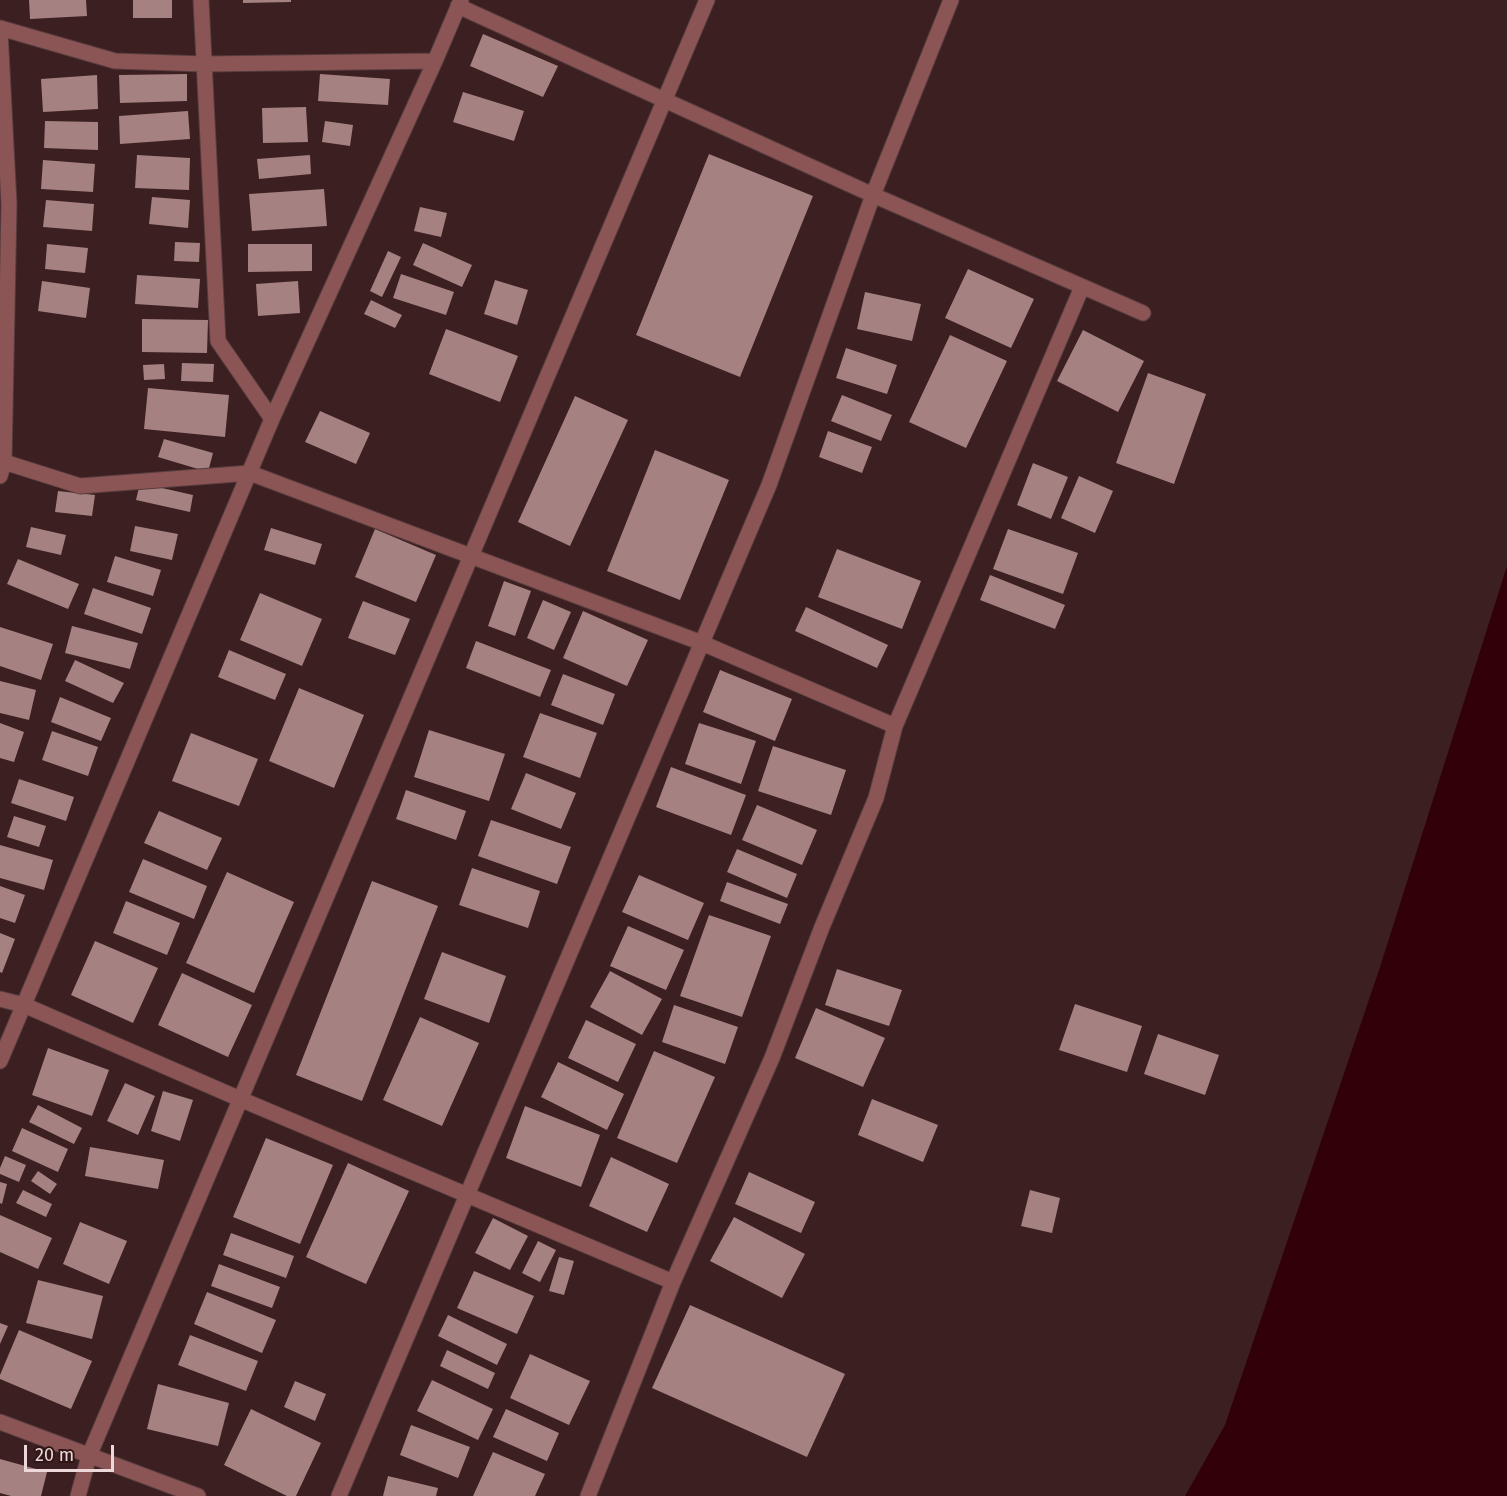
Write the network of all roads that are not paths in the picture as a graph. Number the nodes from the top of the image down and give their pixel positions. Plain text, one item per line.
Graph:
1 (201, 0) edge
2 (707, 0) edge
3 (951, 0) edge
4 (459, 2) edge
5 (0, 29) edge
6 (435, 61) junction
7 (204, 64) junction
8 (665, 99) junction
9 (873, 195) junction
10 (1082, 287) junction
11 (1143, 313) dead end
12 (272, 419) junction
13 (2, 469) edge
14 (250, 473) junction
15 (470, 556) junction
16 (702, 643) junction
17 (895, 726) junction
18 (0, 999) edge
19 (24, 1005) junction
20 (0, 1061) edge
21 (240, 1099) junction
22 (467, 1195) junction
23 (673, 1282) junction
24 (0, 1422) edge
25 (89, 1456) junction
26 (78, 1496) edge
27 (198, 1496) edge
28 (339, 1496) edge
29 (588, 1496) edge

1 - 7 street
2 - 8 street
3 - 9 street
4 - 6 street
4 - 8 street
5 - 7 street
5 - 13 street
6 - 7 street
6 - 12 street
7 - 12 street
8 - 9 street
8 - 15 street
9 - 10 street
9 - 16 street
10 - 11 street
10 - 17 street
12 - 14 street
13 - 14 street
14 - 15 street
14 - 19 street
15 - 16 street
15 - 21 street
16 - 17 street
16 - 22 street
17 - 23 street
18 - 19 street
19 - 20 street
19 - 21 street
21 - 22 street
21 - 25 street
22 - 23 street
22 - 28 street
23 - 29 street
24 - 25 street
25 - 26 street
25 - 27 street

